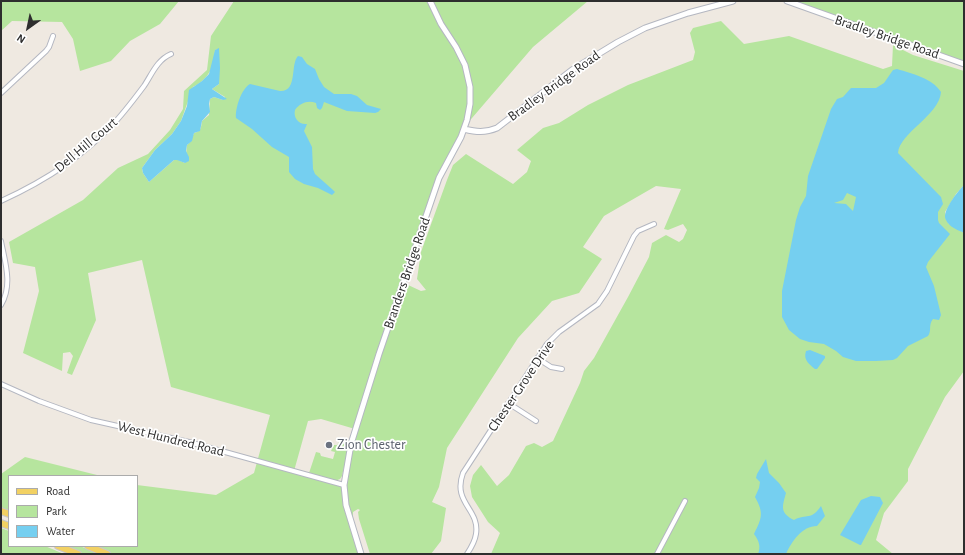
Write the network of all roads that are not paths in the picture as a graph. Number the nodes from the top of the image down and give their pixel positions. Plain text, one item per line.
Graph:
1 (430, 1) edge
2 (733, 1) edge
3 (787, 1) edge
4 (53, 36) dead end
5 (171, 54) dead end
6 (964, 64) edge
7 (1, 92) edge
8 (464, 129) junction
9 (1, 201) edge
10 (654, 224) dead end
11 (1, 241) edge
12 (1, 305) edge
13 (537, 358) junction
14 (562, 369) dead end
15 (1, 384) edge
16 (508, 403) junction
17 (536, 421) dead end
18 (344, 485) junction
19 (685, 501) dead end
20 (60, 547) edge
21 (90, 547) edge
22 (78, 554) edge
23 (107, 554) edge
24 (361, 554) edge
25 (467, 554) edge
26 (657, 554) edge

1 - 8 street, Branders Bridge Road
2 - 8 street, Bradley Bridge Road
3 - 6 street, Bradley Bridge Road
4 - 7 street
5 - 9 street, Dell Hill Court
8 - 18 street, Branders Bridge Road
10 - 13 street, Chester Grove Drive
11 - 12 street
13 - 14 street
13 - 16 street, Chester Grove Drive
15 - 18 street, West Hundred Road
16 - 17 street
16 - 25 street, Chester Grove Drive
18 - 24 street, Branders Bridge Road
19 - 26 street
20 - 22 main road
21 - 23 main road

